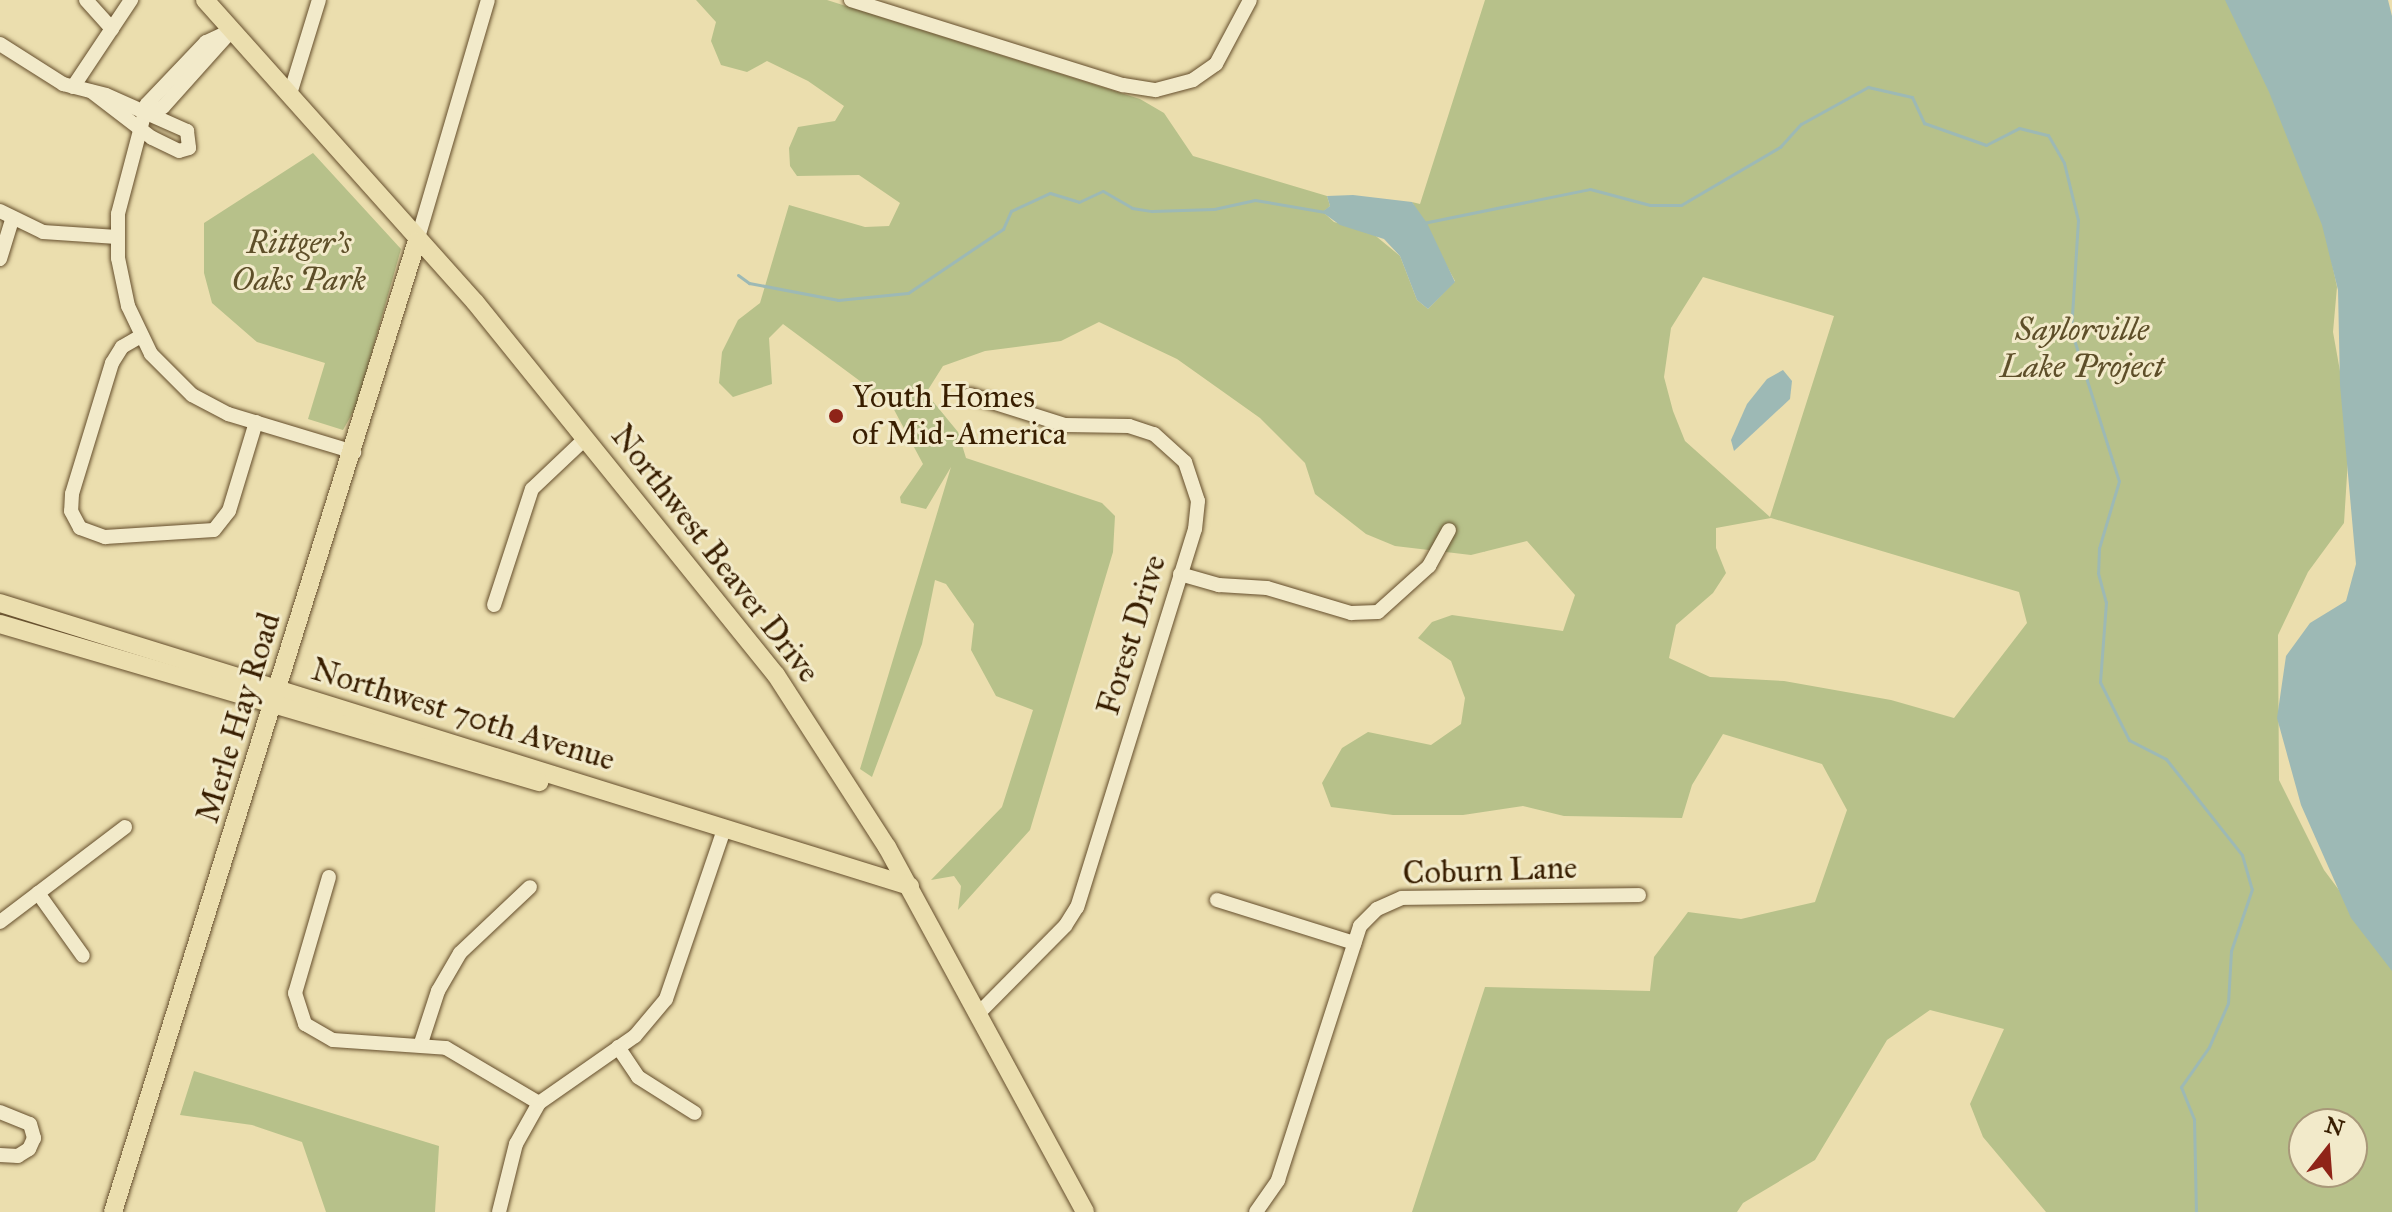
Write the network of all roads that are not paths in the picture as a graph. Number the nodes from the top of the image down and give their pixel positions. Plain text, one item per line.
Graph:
1 (86, 0) edge
2 (131, 0) edge
3 (205, 0) edge
4 (319, 0) edge
5 (488, 0) edge
6 (851, 0) edge
7 (1250, 0) edge
8 (112, 29) junction
9 (232, 30) junction
10 (0, 44) edge
11 (73, 87) junction
12 (92, 92) junction
13 (290, 94) junction
14 (149, 114) junction
15 (143, 128) junction
16 (6, 216) edge
17 (117, 237) junction
18 (417, 241) junction
19 (0, 259) edge
20 (141, 336) junction
21 (970, 395) dead end
22 (256, 422) junction
23 (586, 438) junction
24 (354, 452) junction
25 (1449, 530) dead end
26 (1180, 574) junction
27 (0, 603) edge
28 (494, 605) dead end
29 (0, 624) edge
30 (278, 698) junction
31 (125, 827) dead end
32 (724, 830) junction
33 (329, 877) dead end
34 (910, 886) junction
35 (530, 887) dead end
36 (38, 893) junction
37 (1639, 895) dead end
38 (1217, 900) dead end
39 (0, 922) edge
40 (1354, 943) junction
41 (83, 956) dead end
42 (978, 1014) junction
43 (421, 1043) junction
44 (618, 1047) junction
45 (539, 1103) junction
46 (0, 1112) edge
47 (695, 1113) dead end
48 (0, 1155) edge
49 (113, 1212) edge
50 (499, 1212) edge
51 (1085, 1212) edge
52 (1256, 1212) edge

1 - 8 street
2 - 8 street
3 - 9 main road, Northwest Beaver Drive
4 - 13 street
5 - 18 street
6 - 7 street
8 - 11 street
9 - 13 main road, Northwest Beaver Drive
9 - 14 street
10 - 11 street
11 - 12 street
12 - 14 street
12 - 15 street
13 - 18 main road, Northwest Beaver Drive
14 - 15 street
14 - 15 street
15 - 17 street
16 - 17 street
16 - 19 street
17 - 20 street
18 - 23 main road, Northwest Beaver Drive
18 - 24 main road, Merle Hay Road
20 - 22 street
20 - 22 street
21 - 26 street, Forest Drive
22 - 24 street
23 - 28 street
23 - 34 main road, Northwest Beaver Drive
24 - 30 main road, Merle Hay Road
25 - 26 street
26 - 42 street, Forest Drive
27 - 30 main road, Northwest 70th Avenue
29 - 30 main road, Northwest 70th Avenue
30 - 32 main road, Northwest 70th Avenue
30 - 49 main road, Merle Hay Road
31 - 36 street
32 - 34 main road, Northwest 70th Avenue
32 - 44 street
33 - 43 street
34 - 42 main road, Northwest Beaver Drive
35 - 43 street
36 - 39 street
36 - 41 street
37 - 40 street, Coburn Lane
38 - 40 street
40 - 52 street, Coburn Lane
42 - 51 main road, Northwest Beaver Drive
43 - 45 street
44 - 45 street
44 - 47 street
45 - 50 street
46 - 48 street

